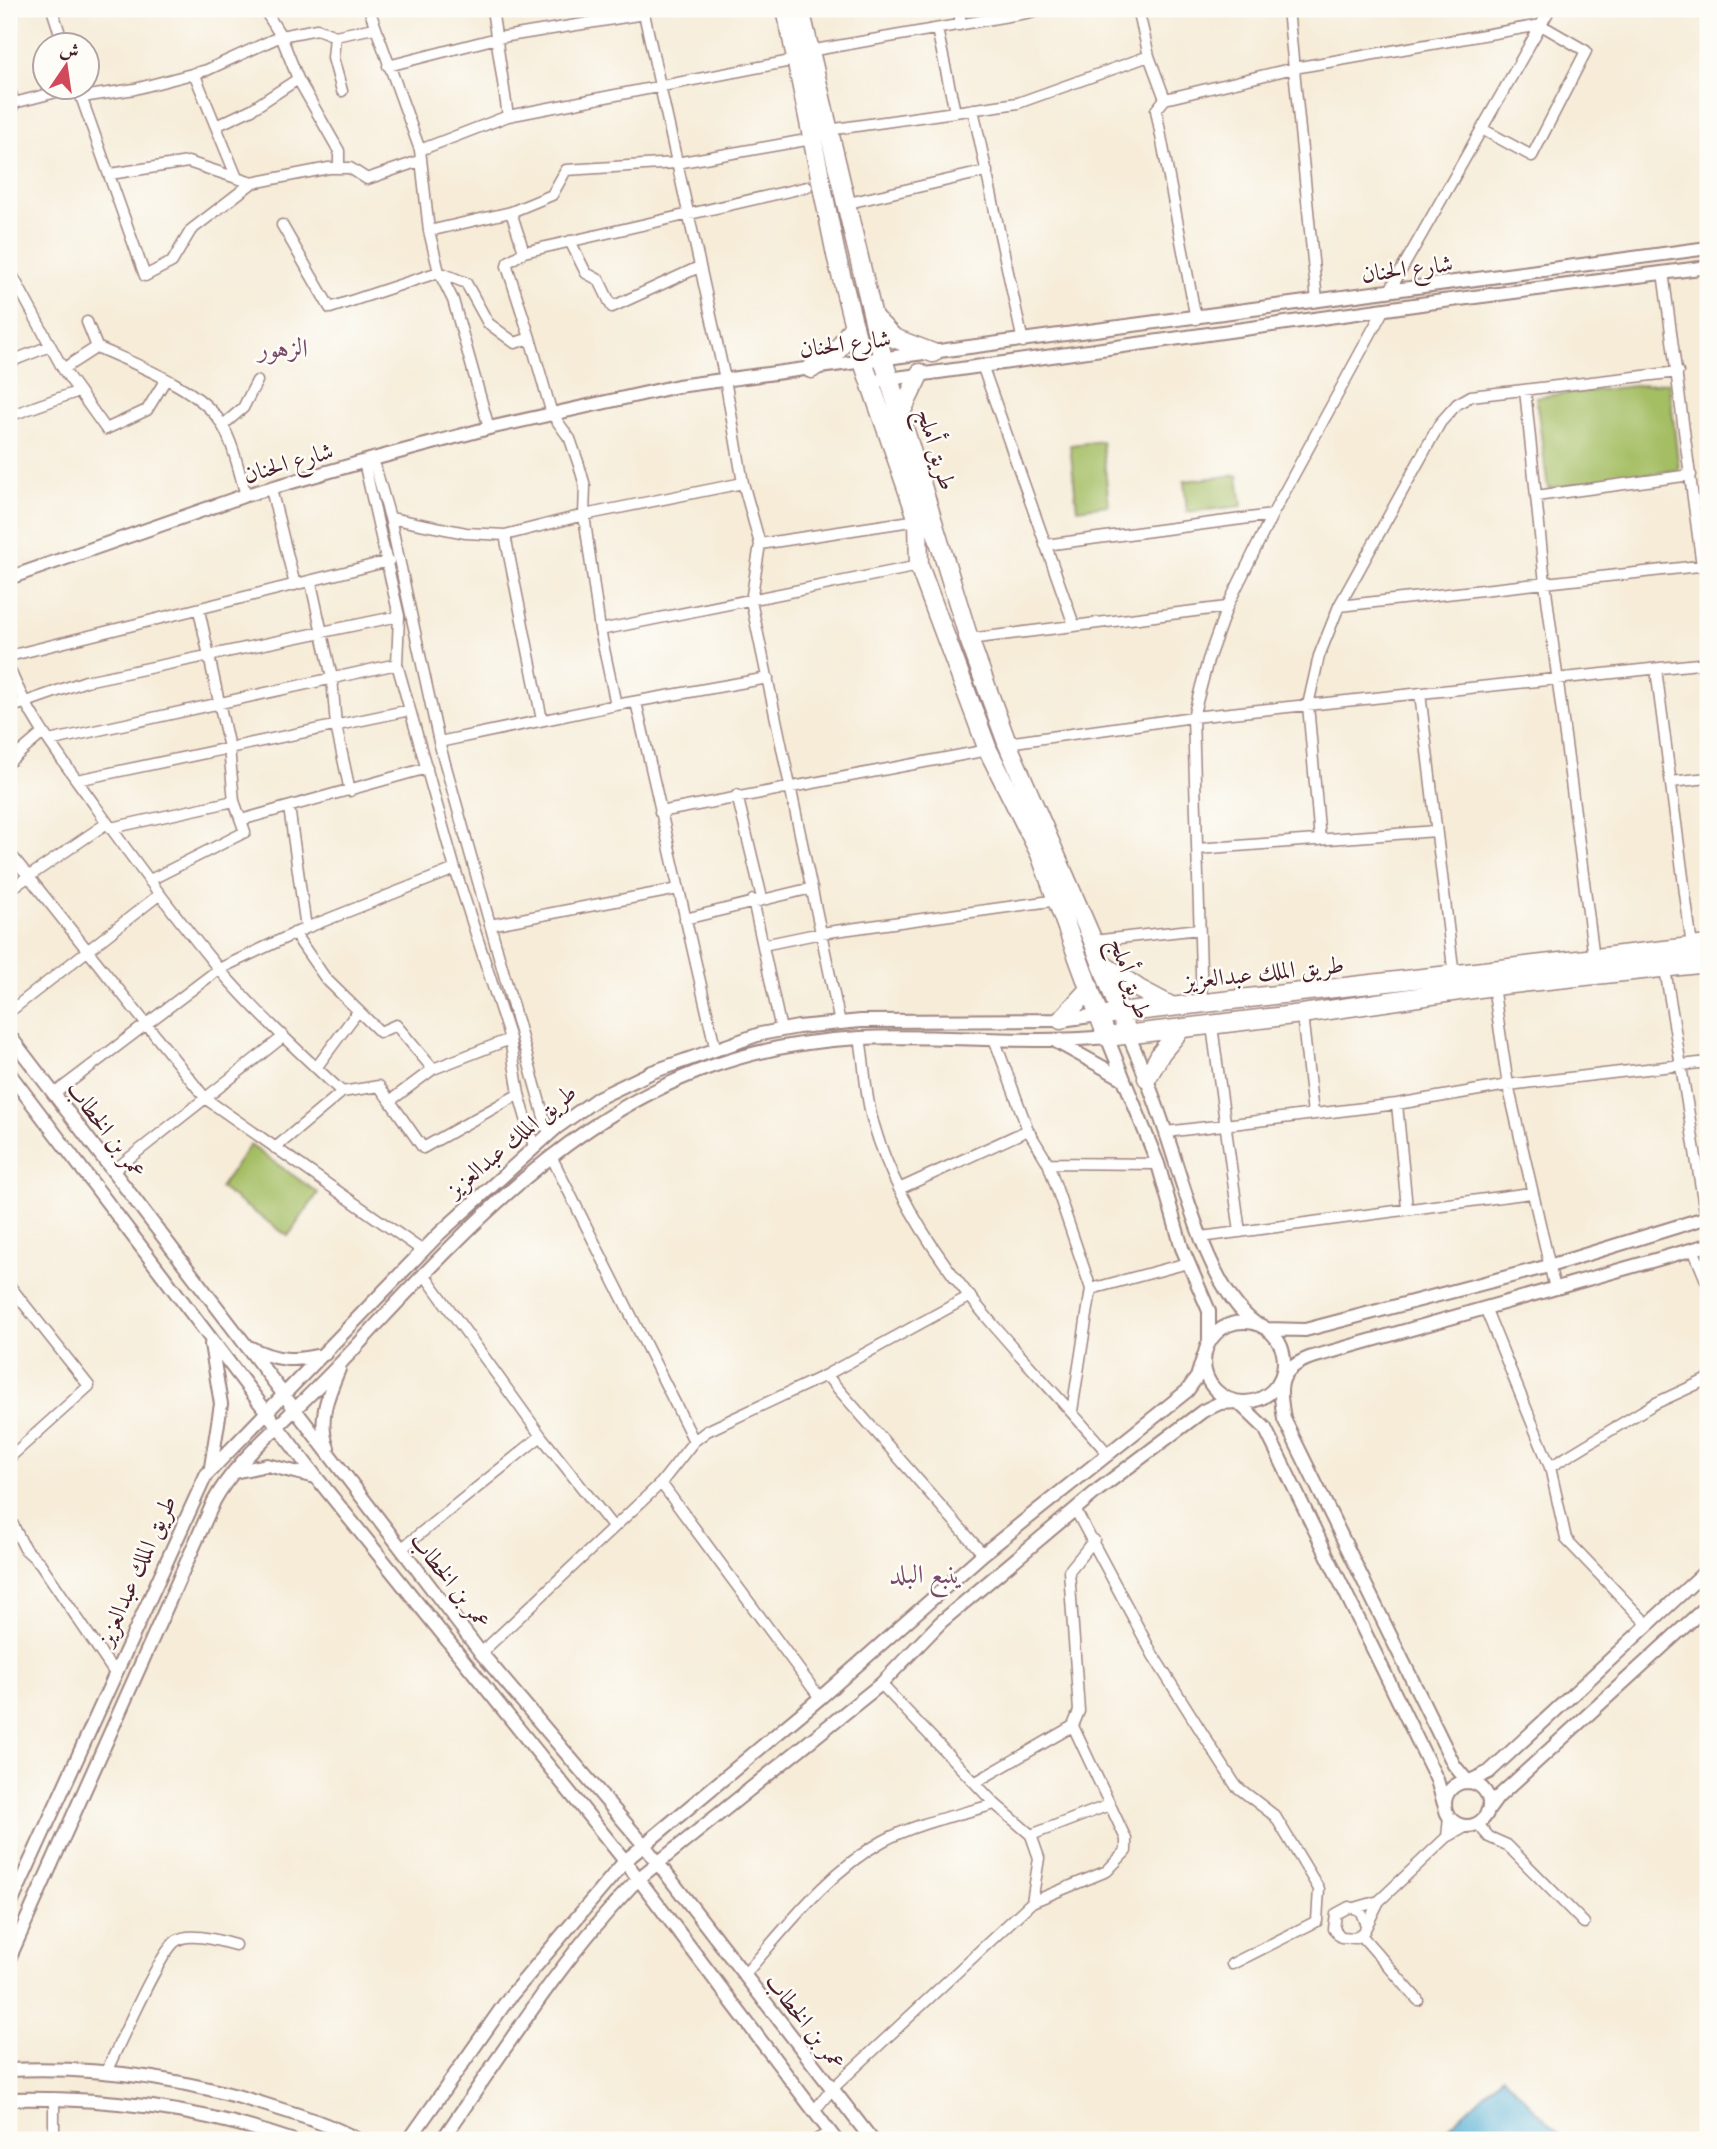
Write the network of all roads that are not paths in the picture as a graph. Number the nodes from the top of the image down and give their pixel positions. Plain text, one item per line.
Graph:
1 (52, 9) edge
2 (264, 9) edge
3 (369, 9) edge
4 (492, 9) edge
5 (786, 9) edge
6 (800, 9) edge
7 (960, 9) edge
8 (1049, 9) edge
9 (1138, 9) edge
10 (1288, 9) edge
11 (1550, 9) edge
12 (643, 11) edge
13 (960, 25) junction
14 (1541, 25) junction
15 (374, 28) junction
16 (937, 29) junction
17 (59, 32) edge
18 (281, 36) junction
19 (335, 36) junction
20 (497, 38) junction
21 (803, 55) junction
22 (1149, 56) junction
23 (388, 66) junction
24 (1294, 68) junction
25 (194, 73) junction
26 (298, 79) junction
27 (9, 87) edge
28 (659, 87) junction
29 (102, 91) edge
30 (342, 91) dead end
31 (32, 98) edge
32 (1165, 99) junction
33 (84, 102) edge
34 (13, 103) junction
35 (973, 109) junction
36 (955, 112) junction
37 (9, 117) edge
38 (508, 117) junction
39 (216, 126) junction
40 (1482, 129) junction
41 (820, 134) junction
42 (420, 150) junction
43 (419, 162) junction
44 (676, 163) junction
45 (339, 168) junction
46 (987, 171) junction
47 (110, 174) junction
48 (237, 178) junction
49 (252, 183) junction
50 (807, 187) dead end
51 (844, 204) junction
52 (511, 212) junction
53 (687, 213) junction
54 (282, 225) dead end
55 (429, 231) junction
56 (570, 242) junction
57 (1708, 248) edge
58 (523, 252) junction
59 (699, 267) junction
60 (1708, 267) edge
61 (9, 269) edge
62 (439, 272) junction
63 (1663, 272) junction
64 (1391, 290) junction
65 (1317, 301) junction
66 (1384, 309) junction
67 (873, 317) junction
68 (1196, 319) junction
69 (87, 322) dead end
70 (854, 325) junction
71 (530, 338) junction
72 (1023, 342) junction
73 (50, 346) junction
74 (97, 347) junction
75 (933, 353) junction
76 (883, 359) junction
77 (9, 362) edge
78 (863, 362) junction
79 (982, 365) junction
80 (63, 369) junction
81 (811, 369) junction
82 (1678, 372) junction
83 (920, 373) junction
84 (888, 378) junction
85 (166, 379) junction
86 (725, 379) junction
87 (257, 381) dead end
88 (868, 382) junction
89 (1525, 390) junction
90 (79, 391) junction
91 (901, 413) junction
92 (552, 414) junction
93 (9, 416) edge
94 (223, 425) junction
95 (489, 428) junction
96 (368, 460) junction
97 (1691, 475) junction
98 (743, 483) junction
99 (271, 489) junction
100 (246, 495) junction
101 (1536, 496) junction
102 (584, 515) junction
103 (1272, 515) junction
104 (390, 518) junction
105 (918, 520) junction
106 (505, 535) junction
107 (760, 544) junction
108 (1045, 545) junction
109 (389, 561) junction
110 (1705, 565) edge
111 (919, 566) junction
112 (9, 578) edge
113 (311, 583) junction
114 (1545, 583) junction
115 (295, 585) junction
116 (751, 601) junction
117 (1339, 606) junction
118 (1227, 607) junction
119 (199, 610) junction
120 (399, 616) junction
121 (1074, 625) junction
122 (600, 630) junction
123 (322, 633) junction
124 (969, 639) junction
125 (209, 655) junction
126 (9, 656) edge
127 (1708, 663) edge
128 (397, 664) junction
129 (9, 668) edge
130 (1656, 669) junction
131 (332, 678) junction
132 (768, 678) junction
133 (1557, 679) junction
134 (1420, 693) junction
135 (22, 702) junction
136 (636, 702) junction
137 (220, 704) junction
138 (616, 705) junction
139 (1308, 705) junction
140 (9, 708) edge
141 (410, 710) junction
142 (1193, 717) junction
143 (542, 720) junction
144 (335, 726) junction
145 (46, 737) junction
146 (439, 742) junction
147 (1007, 743) junction
148 (229, 748) junction
149 (988, 750) junction
150 (9, 762) edge
151 (427, 768) junction
152 (1708, 778) edge
153 (76, 780) junction
154 (1671, 782) junction
155 (790, 785) junction
156 (349, 790) junction
157 (737, 795) junction
158 (234, 801) junction
159 (289, 807) junction
160 (660, 812) junction
161 (241, 820) junction
162 (109, 825) junction
163 (1436, 831) junction
164 (1320, 840) junction
165 (1197, 849) junction
166 (9, 852) edge
167 (455, 869) junction
168 (26, 877) junction
169 (150, 880) junction
170 (811, 888) junction
171 (678, 889) junction
172 (9, 890) edge
173 (160, 894) junction
174 (758, 899) junction
175 (1058, 901) junction
176 (685, 919) junction
177 (490, 926) junction
178 (306, 928) junction
179 (1199, 929) junction
180 (294, 933) junction
181 (821, 933) junction
182 (1093, 941) junction
183 (763, 945) junction
184 (1700, 946) edge
185 (87, 952) junction
186 (1594, 958) junction
187 (1708, 963) edge
188 (1102, 964) junction
189 (219, 969) junction
190 (1665, 969) junction
191 (1454, 975) junction
192 (1493, 986) junction
193 (1090, 988) junction
194 (1202, 1004) junction
195 (1171, 1006) junction
196 (358, 1011) junction
197 (9, 1012) edge
198 (1120, 1013) junction
199 (1302, 1014) junction
200 (1099, 1015) junction
201 (1061, 1020) junction
202 (840, 1023) junction
203 (145, 1025) junction
204 (1212, 1026) junction
205 (1181, 1029) junction
206 (781, 1030) junction
207 (1128, 1034) junction
208 (9, 1035) edge
209 (283, 1037) junction
210 (1107, 1037) junction
211 (860, 1038) junction
212 (510, 1039) junction
213 (995, 1041) junction
214 (1056, 1042) junction
215 (715, 1047) junction
216 (1708, 1062) edge
217 (1680, 1065) junction
218 (316, 1068) junction
219 (433, 1069) junction
220 (9, 1073) edge
221 (1147, 1078) junction
222 (1124, 1079) junction
223 (1508, 1085) junction
224 (342, 1092) junction
225 (54, 1094) junction
226 (519, 1094) junction
227 (206, 1099) junction
228 (390, 1101) junction
229 (1396, 1104) junction
230 (1312, 1114) junction
231 (1223, 1125) junction
232 (1028, 1130) junction
233 (1166, 1132) junction
234 (549, 1135) junction
235 (534, 1147) junction
236 (275, 1148) junction
237 (551, 1156) junction
238 (1048, 1163) junction
239 (1158, 1164) junction
240 (113, 1171) junction
241 (898, 1189) junction
242 (1531, 1194) junction
243 (1406, 1208) junction
244 (1707, 1218) edge
245 (1240, 1232) junction
246 (1200, 1237) junction
247 (1708, 1245) edge
248 (1693, 1249) junction
249 (423, 1251) junction
250 (1188, 1264) junction
251 (1549, 1266) junction
252 (424, 1274) junction
253 (9, 1285) edge
254 (1708, 1285) edge
255 (1091, 1289) junction
256 (1555, 1289) junction
257 (970, 1296) junction
258 (1486, 1310) junction
259 (1255, 1323) junction
260 (1268, 1329) junction
261 (209, 1337) junction
262 (245, 1345) junction
263 (1206, 1349) junction
264 (325, 1354) junction
265 (340, 1364) junction
266 (826, 1375) junction
267 (1282, 1379) junction
268 (1708, 1379) edge
269 (284, 1395) junction
270 (1238, 1402) junction
271 (295, 1410) junction
272 (1072, 1411) junction
273 (267, 1413) junction
274 (277, 1427) junction
275 (541, 1436) junction
276 (694, 1441) junction
277 (1109, 1455) junction
278 (9, 1458) edge
279 (332, 1458) junction
280 (1550, 1466) junction
281 (211, 1468) junction
282 (231, 1473) junction
283 (316, 1477) junction
284 (661, 1483) junction
285 (1075, 1509) junction
286 (9, 1517) edge
287 (613, 1527) junction
288 (1094, 1540) junction
289 (401, 1549) junction
290 (983, 1554) junction
291 (1708, 1569) edge
292 (1708, 1605) edge
293 (1647, 1624) junction
294 (481, 1653) junction
295 (116, 1675) junction
296 (881, 1684) junction
297 (820, 1698) junction
298 (1073, 1726) junction
299 (976, 1782) junction
300 (1468, 1782) junction
301 (995, 1804) junction
302 (1444, 1804) junction
303 (1109, 1805) junction
304 (1487, 1812) junction
305 (1449, 1817) junction
306 (1472, 1825) junction
307 (1031, 1835) junction
308 (1447, 1837) junction
309 (644, 1845) junction
310 (625, 1861) junction
311 (658, 1864) junction
312 (638, 1879) junction
313 (1379, 1900) junction
314 (1032, 1902) junction
315 (9, 1908) edge
316 (1355, 1908) junction
317 (1584, 1923) dead end
318 (1363, 1930) junction
319 (235, 1945) dead end
320 (9, 1959) edge
321 (1232, 1964) dead end
322 (744, 1975) junction
323 (1418, 2000) dead end
324 (9, 2070) edge
325 (106, 2072) junction
326 (832, 2089) junction
327 (54, 2098) junction
328 (9, 2099) edge
329 (815, 2110) junction
330 (833, 2136) edge
331 (54, 2140) edge
332 (291, 2140) edge
333 (358, 2140) edge
334 (409, 2140) edge
335 (442, 2140) edge
336 (816, 2140) edge
337 (872, 2140) edge

1 - 17 street
2 - 18 street
3 - 15 street
4 - 20 street
5 - 21 highway, طريق أملج
6 - 21 highway, طريق أملج
7 - 13 street
8 - 13 street
9 - 22 street
10 - 24 street
11 - 14 street
12 - 20 street
12 - 28 street
13 - 16 street
14 - 24 street
14 - 40 street
14 - 40 street
15 - 19 street
15 - 23 street
16 - 21 street
16 - 36 street
18 - 19 street
18 - 25 street
18 - 26 street
19 - 30 street
20 - 23 street
20 - 38 street
21 - 28 street
21 - 41 highway, طريق أملج
22 - 32 street
22 - 35 street
23 - 42 street
24 - 32 street
24 - 65 street
25 - 29 street
25 - 39 street
26 - 39 street
26 - 45 street
27 - 34 street
28 - 38 street
28 - 44 street
31 - 34 street
32 - 68 street
33 - 47 street
34 - 37 street
35 - 36 street
35 - 46 street
36 - 41 street
38 - 42 street
39 - 48 street
40 - 64 street
41 - 44 street
41 - 51 highway, طريق أملج
41 - 70 highway, طريق أملج
42 - 43 street
43 - 45 street
43 - 55 street
44 - 52 street
44 - 53 street
45 - 49 street
46 - 51 street
46 - 72 street
47 - 48 street
47 - 49 street
48 - 49 street
50 - 53 street
51 - 67 highway, طريق أملج
52 - 55 street
52 - 58 street
53 - 56 street
53 - 59 street
54 - 62 street
55 - 62 street
56 - 58 street
56 - 59 street
57 - 64 street, شارع الحنان
58 - 71 street
59 - 86 street
60 - 63 street, شارع الحنان
61 - 73 street
62 - 71 street
62 - 95 street
63 - 66 street, شارع الحنان
63 - 82 street
64 - 65 street, شارع الحنان
65 - 68 street, شارع الحنان
66 - 79 street, شارع الحنان
66 - 103 street
67 - 75 highway
67 - 76 highway, طريق أملج
68 - 72 street, شارع الحنان
69 - 74 street
70 - 78 highway, طريق أملج
70 - 81 highway
71 - 92 street
72 - 75 street, شارع الحنان
73 - 77 street
73 - 80 street
74 - 80 street
74 - 85 street
75 - 76 street, شارع الحنان
76 - 78 street, شارع الحنان
76 - 84 highway, طريق أملج
78 - 81 street, شارع الحنان
78 - 88 highway, طريق أملج
79 - 83 street, شارع الحنان
79 - 108 street
80 - 90 street
81 - 86 street, شارع الحنان
82 - 89 street
82 - 97 street
83 - 84 street, شارع الحنان
83 - 91 highway
84 - 88 street, شارع الحنان
84 - 91 highway, طريق أملج
85 - 90 street
85 - 94 street
86 - 92 street, شارع الحنان
86 - 98 street
87 - 94 street
88 - 105 highway, طريق أملج
89 - 101 street
89 - 117 street
90 - 93 street
91 - 124 highway, طريق أملج
92 - 95 street, شارع الحنان
92 - 102 street
94 - 100 street
95 - 96 street, شارع الحنان
96 - 99 street, شارع الحنان
96 - 104 street
96 - 109 street
97 - 101 street
97 - 110 street
98 - 102 street
98 - 107 street
99 - 100 street, شارع الحنان
99 - 115 street
100 - 112 street, شارع الحنان
101 - 114 street
102 - 106 street
102 - 122 street
103 - 108 street
103 - 118 street
104 - 106 street
104 - 146 street
105 - 107 street
105 - 111 highway, طريق أملج
106 - 143 street
107 - 116 street
108 - 121 street
109 - 113 street
109 - 120 street
110 - 114 street
111 - 116 street
111 - 149 highway, طريق أملج
113 - 115 street
113 - 123 street
114 - 117 street
114 - 133 street
115 - 119 street
116 - 122 street
116 - 132 street
117 - 139 street
118 - 121 street
118 - 142 street
119 - 125 street
119 - 126 street
120 - 123 street
120 - 128 street
121 - 124 street
122 - 138 street
123 - 125 street
123 - 131 street
124 - 147 highway, طريق أملج
125 - 135 street
125 - 137 street
127 - 130 street
128 - 131 street
128 - 141 street
129 - 135 street
130 - 133 street
130 - 154 street
131 - 137 street
131 - 144 street
132 - 136 street
132 - 155 street
133 - 134 street
133 - 186 street
134 - 139 street
134 - 163 street
135 - 140 street
135 - 145 street
136 - 138 street
136 - 160 street
137 - 145 street
137 - 148 street
138 - 143 street
139 - 142 street
139 - 164 street
141 - 144 street
141 - 151 street
142 - 147 street
142 - 165 street
143 - 146 street
144 - 148 street
144 - 156 street
145 - 150 street
145 - 153 street
146 - 177 street
147 - 182 highway, طريق أملج
148 - 153 street
148 - 158 street
149 - 155 street
149 - 175 highway, طريق أملج
151 - 156 street
151 - 167 street
152 - 154 street
153 - 162 street
154 - 184 street
155 - 157 street
155 - 170 street
156 - 159 street
157 - 160 street
157 - 174 street
158 - 161 street
158 - 162 street
159 - 161 street
159 - 178 street
160 - 171 street
161 - 169 street
162 - 168 street
162 - 169 street
163 - 164 street
163 - 191 street
164 - 165 street
165 - 179 street
166 - 168 street
167 - 178 street
167 - 212 street
168 - 172 street
168 - 185 street
169 - 173 street
170 - 174 street
170 - 181 street
171 - 176 street
171 - 177 street
173 - 185 street
173 - 189 street
174 - 176 street
174 - 183 street
175 - 181 street
175 - 193 highway, طريق أملج
176 - 215 street
177 - 234 street
178 - 180 street
179 - 182 street
179 - 194 street
180 - 189 street
180 - 196 street
181 - 183 street
181 - 202 street
182 - 188 highway, طريق أملج
183 - 206 street
184 - 186 highway, طريق الملك عبدالعزيز
185 - 197 street
185 - 203 street
186 - 191 highway, طريق الملك عبدالعزيز
187 - 190 highway, طريق الملك عبدالعزيز
188 - 195 highway
188 - 198 highway, طريق أملج
189 - 203 street
189 - 209 street
190 - 192 highway, طريق الملك عبدالعزيز
190 - 217 street
191 - 194 highway, طريق الملك عبدالعزيز
192 - 199 highway, طريق الملك عبدالعزيز
192 - 223 street
193 - 200 highway, طريق أملج
193 - 201 highway
194 - 195 highway, طريق الملك عبدالعزيز
195 - 198 highway, طريق الملك عبدالعزيز
196 - 218 street
196 - 219 street
198 - 200 highway, طريق الملك عبدالعزيز
198 - 207 highway, طريق أملج
199 - 204 highway, طريق الملك عبدالعزيز
199 - 230 street
200 - 201 street, طريق الملك عبدالعزيز
200 - 210 highway, طريق أملج
201 - 202 street, طريق الملك عبدالعزيز
202 - 206 street, طريق الملك عبدالعزيز
203 - 225 street
203 - 227 street
204 - 205 highway, طريق الملك عبدالعزيز
204 - 231 street
205 - 207 highway, طريق الملك عبدالعزيز
205 - 221 highway
206 - 215 street, طريق الملك عبدالعزيز
207 - 210 highway, طريق أملج
207 - 221 street
208 - 225 street, عمر بن الخطاب
209 - 218 street
209 - 227 street
210 - 214 street, طريق الملك عبدالعزيز
210 - 222 street
211 - 213 street, طريق الملك عبدالعزيز
211 - 237 street, طريق الملك عبدالعزيز
211 - 241 street
212 - 219 street
212 - 226 street
213 - 214 street, طريق الملك عبدالعزيز
213 - 232 street
214 - 222 street
215 - 234 street, طريق الملك عبدالعزيز
216 - 217 street
217 - 223 street
217 - 244 street
218 - 224 street
219 - 228 street
220 - 261 street, عمر بن الخطاب
221 - 233 street
222 - 239 street
223 - 229 street
223 - 242 street
224 - 228 street
224 - 236 street
225 - 240 street, عمر بن الخطاب
226 - 228 street
226 - 235 street
227 - 236 street
227 - 240 street
229 - 230 street
229 - 243 street
230 - 231 street
231 - 233 street
231 - 245 street
232 - 238 street
232 - 241 street
233 - 246 street
234 - 235 street, طريق الملك عبدالعزيز
235 - 249 street, طريق الملك عبدالعزيز
236 - 249 street
237 - 252 street, طريق الملك عبدالعزيز
237 - 276 street
238 - 239 street
238 - 255 street
239 - 250 street
240 - 262 street, عمر بن الخطاب
241 - 257 street
242 - 243 street
242 - 251 street
243 - 245 street
244 - 251 street
245 - 246 street
246 - 259 street
247 - 248 street
248 - 254 street
248 - 256 street
249 - 264 street, طريق الملك عبدالعزيز
250 - 255 street
250 - 263 street
251 - 256 street
251 - 260 street
252 - 265 street, طريق الملك عبدالعزيز
252 - 275 street
253 - 278 street
255 - 272 street
256 - 258 street
257 - 266 street
257 - 272 street
258 - 267 street
258 - 280 street
259 - 260 street
259 - 263 street
260 - 267 street
261 - 273 street, عمر بن الخطاب
261 - 281 street
262 - 264 street
262 - 269 street, عمر بن الخطاب
263 - 270 street
263 - 277 street
264 - 269 street, طريق الملك عبدالعزيز
265 - 271 street, طريق الملك عبدالعزيز
265 - 279 street
266 - 276 street
266 - 290 street
267 - 270 street
267 - 300 street
268 - 280 street
269 - 271 street, عمر بن الخطاب
269 - 273 street, طريق الملك عبدالعزيز
270 - 285 street
270 - 302 street
271 - 274 street, طريق الملك عبدالعزيز
271 - 279 street, عمر بن الخطاب
272 - 277 street
273 - 274 street, عمر بن الخطاب
273 - 281 street, طريق الملك عبدالعزيز
274 - 282 street, طريق الملك عبدالعزيز
274 - 283 street, عمر بن الخطاب
275 - 287 street
275 - 289 street
276 - 284 street
277 - 290 street
279 - 289 street, عمر بن الخطاب
280 - 293 street
281 - 295 street, طريق الملك عبدالعزيز
282 - 283 street
282 - 320 street, طريق الملك عبدالعزيز
283 - 310 street, عمر بن الخطاب
284 - 287 street
284 - 297 street
285 - 288 street
285 - 296 street
286 - 295 street
287 - 294 street
288 - 298 street
288 - 321 street
289 - 294 street, عمر بن الخطاب
290 - 297 street
291 - 293 street
292 - 304 street
293 - 300 street
294 - 309 street, عمر بن الخطاب
295 - 315 street, طريق الملك عبدالعزيز
296 - 299 street
296 - 311 street
297 - 309 street
298 - 299 street
298 - 303 street
299 - 301 street
300 - 302 street
300 - 304 street
301 - 307 street
301 - 322 street
302 - 305 street
303 - 307 street
303 - 314 street
304 - 306 street
305 - 306 street
305 - 308 street
306 - 308 street
306 - 317 street
307 - 314 street
308 - 313 street
309 - 310 street
309 - 311 street, عمر بن الخطاب
310 - 312 street, عمر بن الخطاب
310 - 334 street
311 - 312 street
311 - 322 street, عمر بن الخطاب
312 - 329 street, عمر بن الخطاب
312 - 335 street
313 - 316 street
313 - 318 street
314 - 326 street
316 - 318 street
316 - 318 street
318 - 323 street
319 - 325 street
322 - 326 street, عمر بن الخطاب
324 - 325 street
325 - 333 street
326 - 329 street
326 - 337 street, عمر بن الخطاب
327 - 328 street
327 - 331 street
327 - 332 street
329 - 330 street, عمر بن الخطاب
330 - 336 street

